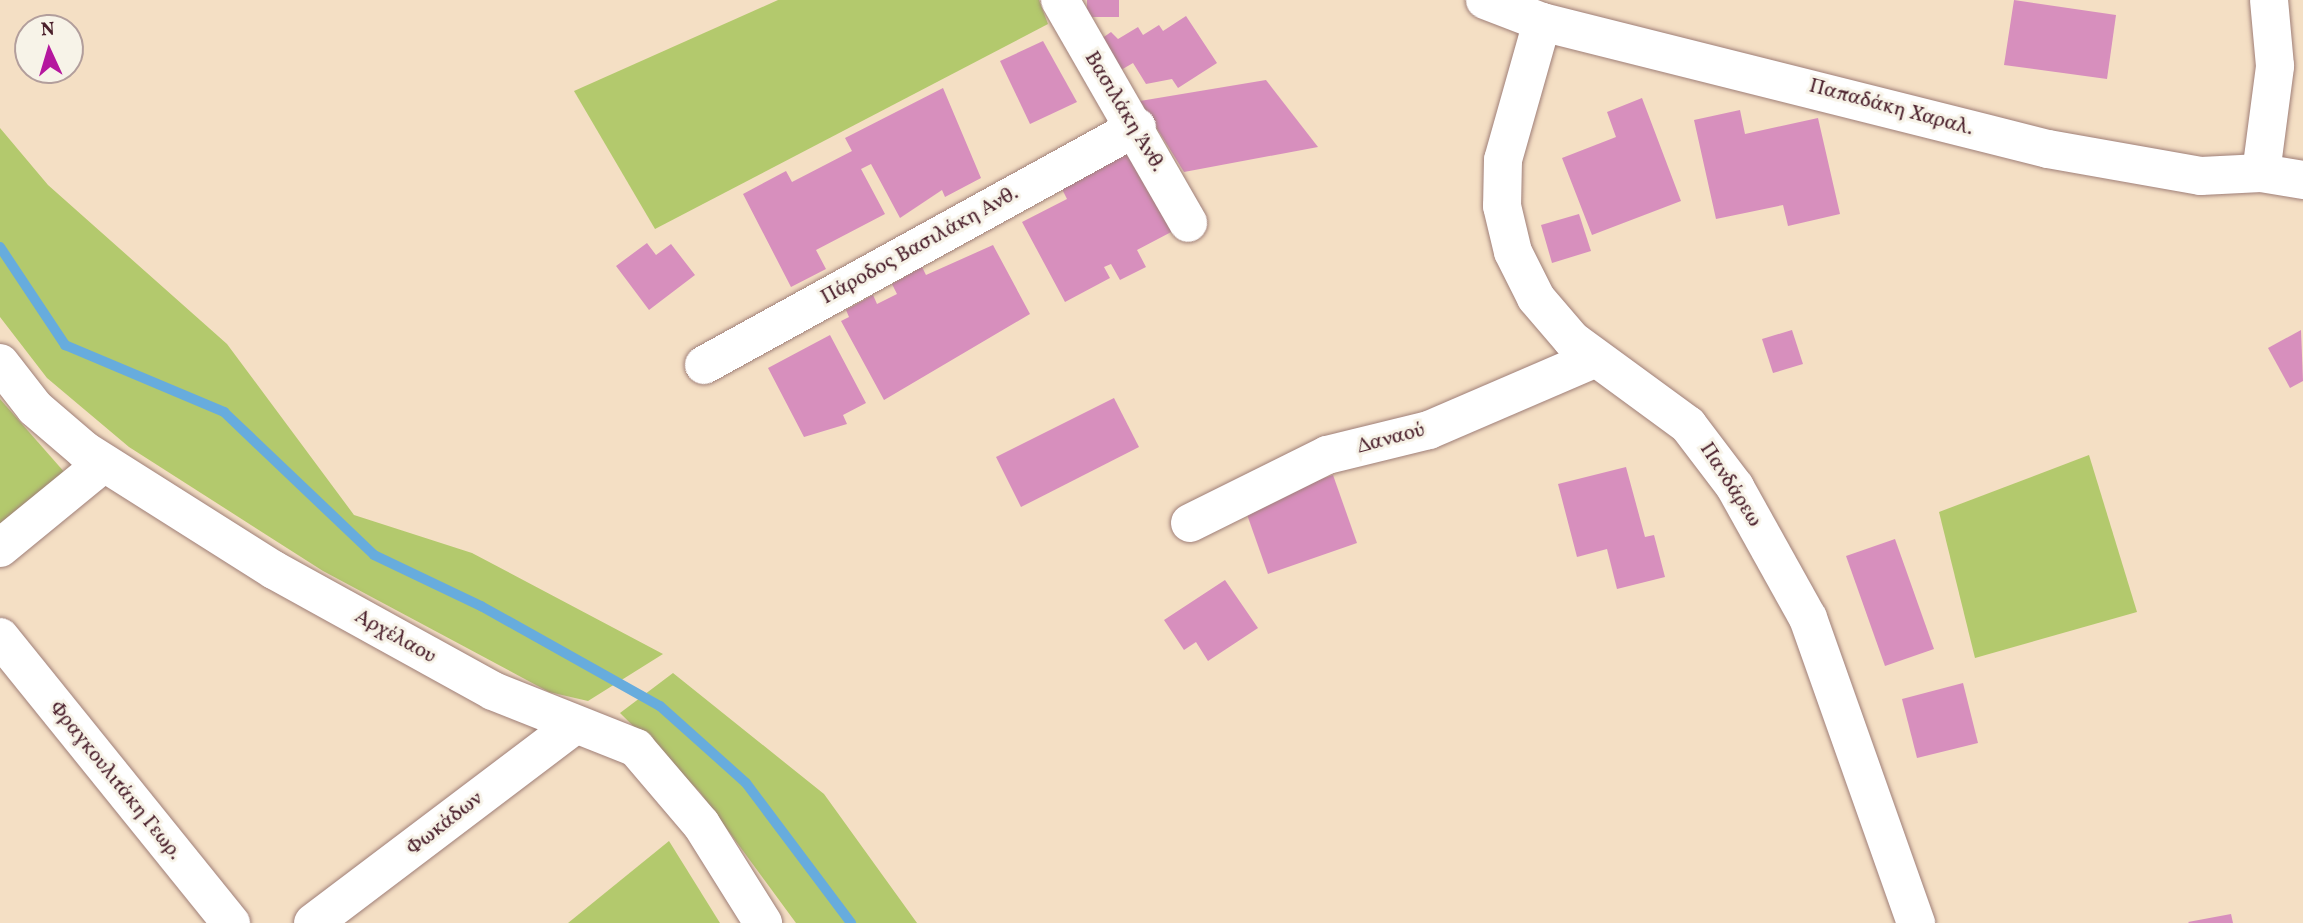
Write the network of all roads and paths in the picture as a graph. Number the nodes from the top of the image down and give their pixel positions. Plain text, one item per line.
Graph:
1 (1059, 0) edge
2 (1485, 0) edge
3 (2269, 0) edge
4 (1542, 22) junction
5 (1137, 127) junction
6 (2261, 173) junction
7 (2303, 180) edge
8 (1188, 223) dead end
9 (1594, 359) junction
10 (0, 363) edge
11 (704, 365) dead end
12 (104, 463) junction
13 (1190, 523) dead end
14 (0, 548) edge
15 (0, 637) edge
16 (575, 725) junction
17 (232, 923) edge
18 (313, 923) edge
19 (763, 923) edge
20 (1916, 923) edge

1 - 5 street, Βασιλάκη Άνθ.
2 - 4 street, Παπαδάκη Χαραλ.
3 - 6 street
4 - 6 street, Παπαδάκη Χαραλ.
4 - 9 street, Πανδάρεω
5 - 8 street, Βασιλάκη Άνθ.
5 - 11 street, Πάροδος Βασιλάκη Ανθ.
6 - 7 street, Παπαδάκη Χαραλ.
9 - 13 street, Δαναού
9 - 20 street, Πανδάρεω
10 - 12 street, Αρχέλαου
12 - 14 street
12 - 16 street, Αρχέλαου
15 - 17 street, Φραγκουλιτάκη Γεωρ.
16 - 18 street, Φωκάδων
16 - 19 street, Αρχέλαου

